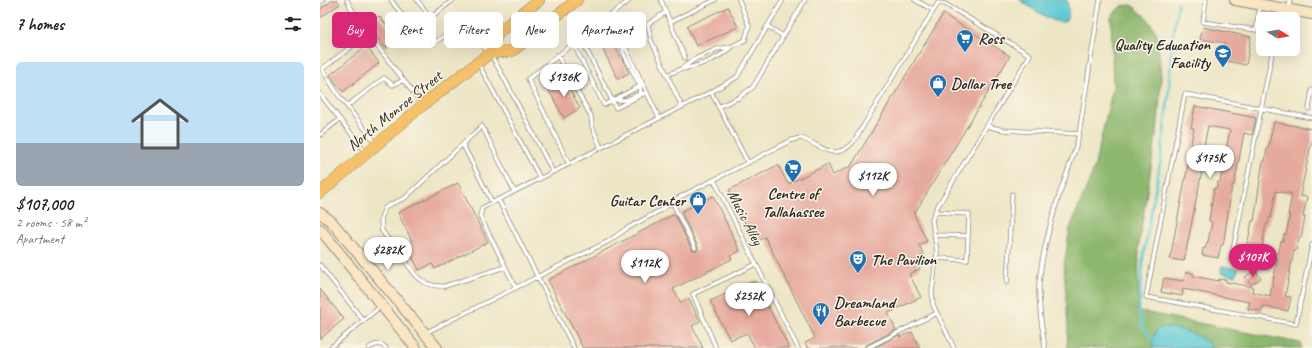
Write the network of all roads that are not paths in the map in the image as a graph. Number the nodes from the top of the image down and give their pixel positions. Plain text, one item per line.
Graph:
1 (323, 0) edge
2 (347, 0) edge
3 (392, 0) edge
4 (417, 0) edge
5 (453, 0) edge
6 (539, 0) edge
7 (577, 0) edge
8 (630, 0) edge
9 (661, 0) edge
10 (715, 0) edge
11 (739, 0) edge
12 (783, 0) edge
13 (805, 0) edge
14 (915, 0) edge
15 (1100, 0) edge
16 (1206, 0) edge
17 (1235, 0) edge
18 (320, 2) edge
19 (1260, 4) junction
20 (1287, 6) edge
21 (933, 10) junction
22 (354, 12) edge
23 (401, 12) edge
24 (426, 12) edge
25 (614, 12) edge
26 (666, 12) junction
27 (436, 14) edge
28 (1312, 14) edge
29 (670, 22) junction
30 (768, 26) junction
31 (783, 36) junction
32 (436, 42) edge
33 (377, 46) edge
34 (730, 47) junction
35 (350, 48) edge
36 (567, 48) edge
37 (576, 48) edge
38 (586, 48) edge
39 (622, 48) edge
40 (625, 48) edge
41 (490, 53) junction
42 (557, 56) junction
43 (1272, 56) edge
44 (685, 58) dead end
45 (478, 62) junction
46 (681, 69) junction
47 (668, 75) junction
48 (404, 80) junction
49 (640, 86) junction
50 (1312, 90) edge
51 (647, 92) junction
52 (711, 92) junction
53 (320, 94) edge
54 (612, 100) junction
55 (423, 105) junction
56 (347, 106) junction
57 (682, 106) junction
58 (718, 106) junction
59 (1261, 108) junction
60 (1309, 109) dead end
61 (659, 118) junction
62 (1312, 118) edge
63 (340, 120) junction
64 (987, 126) junction
65 (1079, 134) junction
66 (320, 135) edge
67 (377, 144) junction
68 (463, 145) junction
69 (601, 148) junction
70 (366, 153) junction
71 (748, 163) junction
72 (569, 164) junction
73 (553, 172) junction
74 (540, 178) junction
75 (714, 180) junction
76 (514, 191) junction
77 (320, 192) edge
78 (1012, 194) dead end
79 (498, 199) junction
80 (492, 202) junction
81 (672, 202) junction
82 (935, 212) junction
83 (320, 213) edge
84 (320, 229) edge
85 (934, 235) junction
86 (968, 236) junction
87 (1312, 245) edge
88 (694, 248) dead end
89 (937, 258) junction
90 (1231, 260) dead end
91 (756, 264) junction
92 (320, 265) edge
93 (505, 267) junction
94 (538, 277) junction
95 (1007, 283) dead end
96 (516, 288) junction
97 (382, 305) junction
98 (937, 313) junction
99 (363, 320) junction
100 (425, 333) junction
101 (715, 347) edge
102 (330, 348) edge
103 (369, 348) edge
104 (386, 348) edge
105 (416, 348) edge
106 (437, 348) edge
107 (574, 348) edge
108 (798, 348) edge
109 (867, 348) edge
110 (954, 348) edge
111 (1045, 348) edge

1 - 18 lane
2 - 22 lane
3 - 23 lane
4 - 24 lane
5 - 27 lane
6 - 41 main road
7 - 41 main road
8 - 25 lane
9 - 26 lane
10 - 29 lane
11 - 34 lane
12 - 30 lane
13 - 31 lane
14 - 21 lane
15 - 65 lane
16 - 19 lane
17 - 19 main road
19 - 20 main road
20 - 28 main road
21 - 64 lane
21 - 71 lane
26 - 29 lane
26 - 47 lane
29 - 44 lane
30 - 31 lane
30 - 52 lane
31 - 58 lane
32 - 41 lane
33 - 48 lane
34 - 46 lane
34 - 46 lane
35 - 56 lane
36 - 42 lane
37 - 54 lane
38 - 54 lane
39 - 49 lane
40 - 51 lane
41 - 45 main road, North Monroe Street
41 - 73 lane
42 - 69 lane
42 - 72 lane
43 - 59 lane
45 - 55 main road, North Monroe Street
45 - 74 lane
46 - 47 lane
47 - 57 lane
48 - 55 lane
48 - 56 lane
49 - 54 lane
49 - 54 lane
50 - 60 lane
51 - 54 lane
51 - 61 lane
52 - 57 lane
52 - 58 lane
53 - 63 lane
55 - 67 main road, North Monroe Street
56 - 67 lane
57 - 61 lane
58 - 71 lane
59 - 62 lane
59 - 87 lane
59 - 90 lane
61 - 69 lane
63 - 66 lane
63 - 70 lane
64 - 65 lane
64 - 82 lane
65 - 111 lane
67 - 70 main road, North Monroe Street
68 - 76 lane
68 - 80 lane
68 - 93 lane
69 - 72 lane
70 - 77 main road, North Monroe Street
71 - 75 lane
72 - 73 lane
73 - 74 lane
74 - 76 lane
75 - 81 lane
75 - 91 lane, Music Alley
76 - 79 lane
78 - 95 lane
79 - 80 lane
79 - 94 lane
80 - 93 lane
81 - 88 lane
81 - 94 lane
82 - 85 lane
82 - 86 lane
83 - 100 main road
84 - 97 main road
85 - 86 lane
85 - 89 lane
86 - 89 lane
89 - 98 lane
91 - 101 lane, Music Alley
91 - 108 lane, Music Alley
92 - 99 lane
93 - 96 lane
94 - 96 lane
94 - 107 lane
96 - 100 lane
97 - 99 lane
97 - 105 main road
98 - 109 lane
98 - 110 lane
99 - 102 lane
100 - 106 main road
103 - 104 lane

